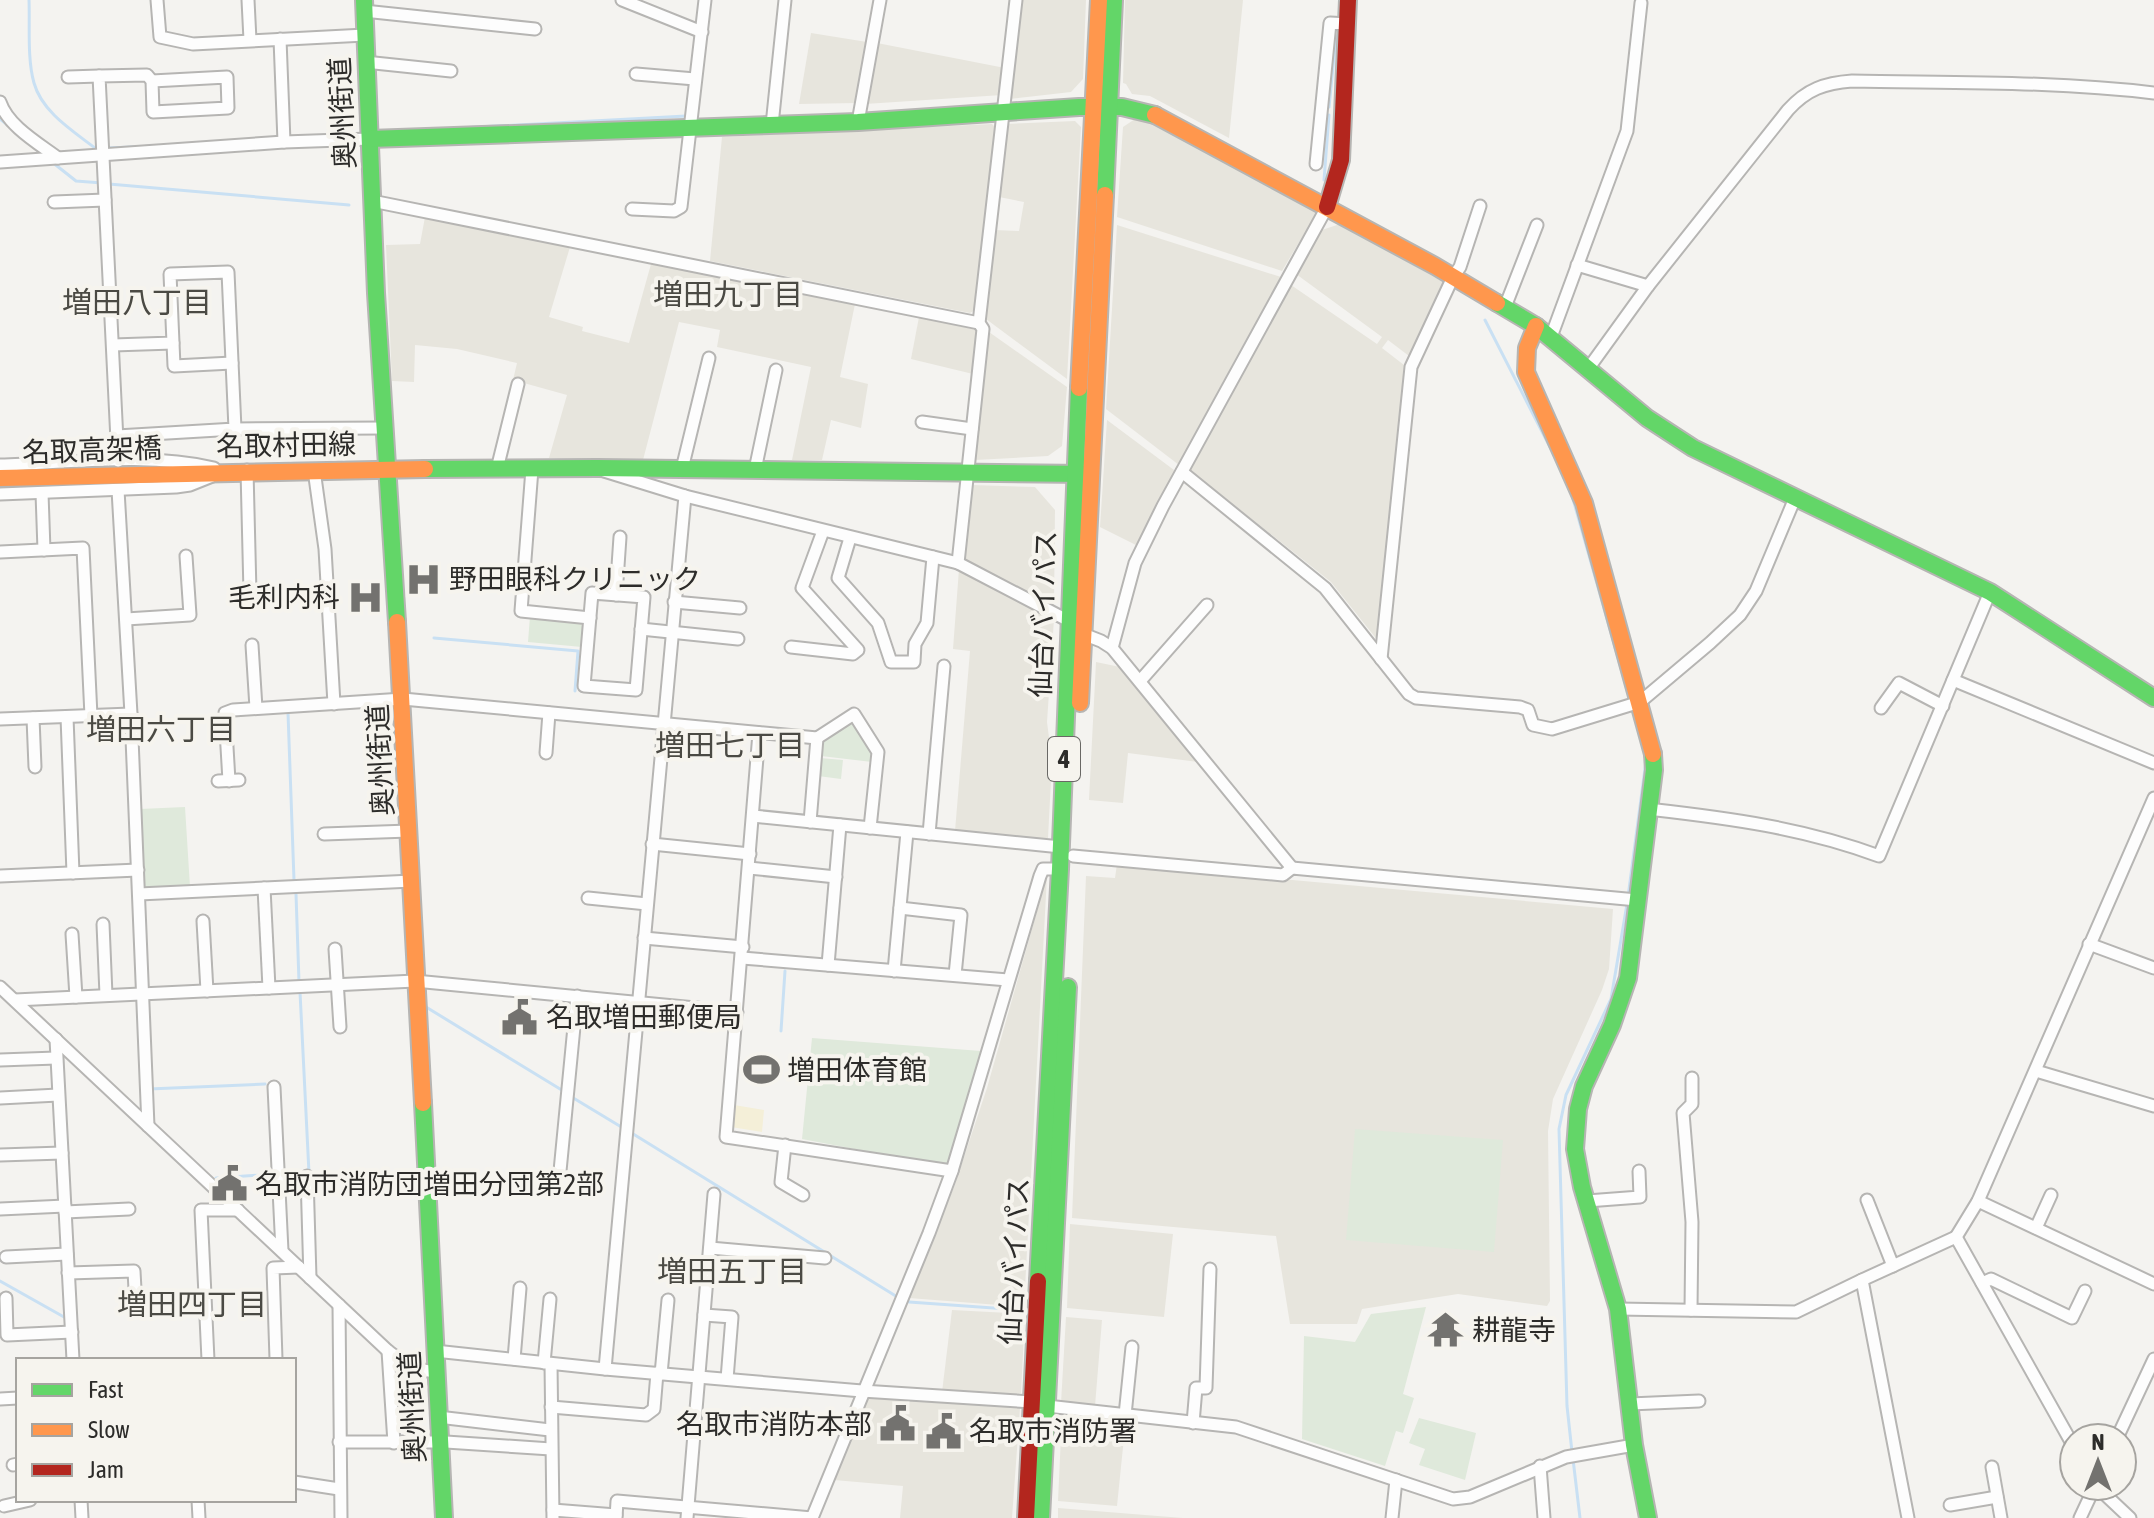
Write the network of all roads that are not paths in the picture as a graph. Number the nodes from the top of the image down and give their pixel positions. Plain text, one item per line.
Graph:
1 (157, 0) edge
2 (248, 0) edge
3 (622, 0) edge
4 (705, 0) edge
5 (785, 0) edge
6 (880, 0) edge
7 (1016, 0) edge
8 (1099, 0) edge
9 (1114, 0) edge
10 (1348, 0) edge
11 (1641, 3) dead end
12 (364, 6) edge
13 (1348, 24) junction
14 (535, 29) dead end
15 (702, 32) junction
16 (365, 35) junction
17 (280, 39) junction
18 (250, 40) junction
19 (365, 62) junction
20 (451, 71) dead end
21 (636, 74) dead end
22 (99, 76) junction
23 (68, 77) dead end
24 (695, 79) junction
25 (152, 81) junction
26 (2154, 93) edge
27 (0, 102) edge
28 (1101, 107) junction
29 (1003, 113) junction
30 (858, 122) junction
31 (772, 125) junction
32 (689, 129) junction
33 (370, 139) junction
34 (284, 142) junction
35 (102, 154) junction
36 (51, 158) junction
37 (0, 162) edge
38 (1316, 164) dead end
39 (105, 200) junction
40 (372, 201) junction
41 (54, 202) dead end
42 (1480, 206) dead end
43 (1327, 207) junction
44 (632, 209) dead end
45 (1537, 225) dead end
46 (1577, 265) junction
47 (1453, 277) junction
48 (1648, 286) junction
49 (1505, 307) junction
50 (979, 323) junction
51 (1536, 326) junction
52 (1551, 337) junction
53 (173, 343) junction
54 (113, 345) junction
55 (709, 358) dead end
56 (232, 363) junction
57 (1588, 369) junction
58 (776, 370) dead end
59 (518, 384) dead end
60 (922, 422) dead end
61 (384, 428) junction
62 (235, 429) junction
63 (972, 429) junction
64 (117, 436) junction
65 (118, 461) junction
66 (0, 465) edge
67 (596, 468) junction
68 (386, 469) junction
69 (497, 469) junction
70 (532, 469) junction
71 (682, 469) junction
72 (247, 470) junction
73 (314, 470) junction
74 (755, 470) junction
75 (226, 471) junction
76 (968, 472) junction
77 (1182, 472) junction
78 (186, 473) joint
79 (1082, 474) junction
80 (0, 478) edge
81 (118, 490) junction
82 (42, 493) junction
83 (0, 494) edge
84 (685, 496) junction
85 (1795, 498) junction
86 (823, 531) junction
87 (620, 537) dead end
88 (850, 538) junction
89 (44, 550) junction
90 (0, 552) edge
91 (186, 556) dead end
92 (933, 557) junction
93 (958, 563) junction
94 (1990, 592) junction
95 (250, 593) dead end
96 (616, 595) junction
97 (674, 602) junction
98 (1207, 605) dead end
99 (740, 608) dead end
100 (590, 618) junction
101 (126, 619) junction
102 (1069, 621) junction
103 (641, 629) junction
104 (672, 632) junction
105 (1083, 634) junction
106 (738, 639) dead end
107 (252, 645) dead end
108 (791, 647) dead end
109 (1112, 648) junction
110 (1381, 659) junction
111 (944, 666) dead end
112 (1953, 680) junction
113 (1140, 681) junction
114 (2154, 698) edge
115 (403, 699) junction
116 (334, 704) junction
117 (1633, 704) junction
118 (1943, 706) junction
119 (256, 708) junction
120 (1881, 708) dead end
121 (549, 713) junction
122 (131, 714) junction
123 (91, 716) junction
124 (67, 717) junction
125 (33, 718) junction
126 (0, 719) edge
127 (665, 724) junction
128 (759, 733) junction
129 (817, 738) junction
130 (546, 753) dead end
131 (2154, 763) edge
132 (35, 767) dead end
133 (229, 781) dead end
134 (2154, 798) edge
135 (1648, 809) junction
136 (753, 816) junction
137 (810, 822) junction
138 (840, 825) junction
139 (870, 828) junction
140 (409, 831) junction
141 (907, 832) junction
142 (324, 834) dead end
143 (929, 834) junction
144 (652, 844) junction
145 (1067, 851) junction
146 (750, 854) junction
147 (749, 868) junction
148 (1292, 868) junction
149 (1060, 869) junction
150 (138, 870) junction
151 (73, 873) junction
152 (0, 876) edge
153 (836, 877) junction
154 (412, 881) junction
155 (264, 888) junction
156 (139, 894) junction
157 (588, 898) dead end
158 (1631, 899) junction
159 (647, 904) junction
160 (900, 908) junction
161 (203, 921) dead end
162 (103, 924) dead end
163 (72, 934) dead end
164 (644, 938) junction
165 (2089, 944) junction
166 (335, 949) dead end
167 (742, 953) junction
168 (828, 965) junction
169 (2154, 968) edge
170 (894, 971) junction
171 (955, 975) junction
172 (1008, 980) junction
173 (415, 981) junction
174 (338, 984) junction
175 (0, 987) edge
176 (269, 988) junction
177 (207, 991) junction
178 (143, 994) junction
179 (106, 995) junction
180 (577, 996) junction
181 (76, 997) junction
182 (15, 1000) junction
183 (639, 1002) junction
184 (737, 1012) junction
185 (340, 1027) dead end
186 (56, 1039) junction
187 (56, 1058) junction
188 (0, 1060) edge
189 (2036, 1071) junction
190 (1692, 1078) dead end
191 (274, 1087) dead end
192 (58, 1095) junction
193 (0, 1098) edge
194 (2154, 1106) edge
195 (148, 1126) junction
196 (785, 1145) junction
197 (62, 1153) junction
198 (0, 1155) edge
199 (560, 1171) dead end
200 (952, 1171) junction
201 (1639, 1171) dead end
202 (307, 1176) dead end
203 (714, 1194) dead end
204 (803, 1195) dead end
205 (2051, 1195) dead end
206 (1867, 1200) dead end
207 (1587, 1201) junction
208 (1978, 1201) junction
209 (0, 1209) edge
210 (65, 1209) junction
211 (129, 1209) dead end
212 (238, 1210) junction
213 (2036, 1228) junction
214 (1956, 1237) junction
215 (710, 1248) junction
216 (282, 1251) junction
217 (67, 1254) junction
218 (6, 1257) dead end
219 (825, 1258) dead end
220 (1893, 1266) junction
221 (299, 1267) junction
222 (1210, 1269) dead end
223 (68, 1273) junction
224 (310, 1278) junction
225 (1862, 1280) junction
226 (1982, 1283) junction
227 (2154, 1284) edge
228 (520, 1288) dead end
229 (2085, 1291) dead end
230 (6, 1298) dead end
231 (550, 1299) dead end
232 (668, 1300) dead end
233 (339, 1305) junction
234 (136, 1308) dead end
235 (1618, 1309) junction
236 (1691, 1310) junction
237 (704, 1315) junction
238 (72, 1332) junction
239 (1132, 1347) dead end
240 (388, 1351) junction
241 (435, 1351) junction
242 (73, 1358) edge
243 (208, 1358) edge
244 (276, 1358) edge
245 (514, 1359) junction
246 (2154, 1359) edge
247 (548, 1363) junction
248 (605, 1369) junction
249 (435, 1372) junction
250 (659, 1373) junction
251 (698, 1377) junction
252 (727, 1379) junction
253 (862, 1391) junction
254 (1699, 1401) dead end
255 (1040, 1404) junction
256 (1630, 1404) junction
257 (551, 1407) junction
258 (1125, 1415) junction
259 (438, 1417) junction
260 (2060, 1422) edge
261 (2124, 1422) edge
262 (1193, 1423) junction
263 (550, 1430) junction
264 (339, 1442) junction
265 (440, 1442) junction
266 (394, 1443) junction
267 (1634, 1445) junction
268 (551, 1449) junction
269 (1540, 1466) junction
270 (1992, 1467) dead end
271 (1396, 1480) junction
272 (296, 1482) edge
273 (339, 1489) junction
274 (1997, 1497) junction
275 (21, 1502) edge
276 (2112, 1502) edge
277 (1950, 1505) dead end
278 (4, 1506) dead end
279 (688, 1512) edge
280 (553, 1514) edge
281 (616, 1516) edge
282 (341, 1518) edge
283 (444, 1518) edge
284 (1026, 1518) edge
285 (1041, 1518) edge
286 (1392, 1518) edge
287 (1544, 1518) edge
288 (1648, 1518) edge
289 (1908, 1518) edge
290 (2001, 1518) edge
291 (2130, 1518) edge

1 - 18 street
2 - 18 street
3 - 15 street
4 - 15 street
5 - 31 street
6 - 30 street
7 - 29 street
8 - 28 main road, 仙台バイパス / 4
9 - 28 main road, 仙台バイパス / 4
10 - 13 main road
11 - 46 street
12 - 14 street
12 - 16 main road, 奥州街道
13 - 38 street
13 - 43 main road
15 - 24 street
16 - 17 street
16 - 19 main road, 奥州街道
17 - 18 street
17 - 34 street
19 - 20 street
19 - 33 main road, 奥州街道
21 - 24 street
22 - 23 street
22 - 25 street
22 - 35 street
24 - 32 street
25 - 25 street
26 - 48 street
27 - 36 street
28 - 29 main road
28 - 43 main road
28 - 79 main road, 仙台バイパス / 4
29 - 30 main road
29 - 50 street
30 - 31 main road
31 - 32 main road
32 - 33 main road
32 - 44 street
33 - 34 street
33 - 40 main road, 奥州街道
34 - 35 street
35 - 36 street
35 - 39 street
36 - 37 street
39 - 41 street
39 - 54 street
40 - 50 street
40 - 61 main road, 奥州街道
42 - 47 street
43 - 47 main road
43 - 77 street
45 - 49 street
46 - 48 street
46 - 52 street
47 - 49 main road
47 - 110 street
48 - 57 street
49 - 51 main road
50 - 63 street
51 - 52 main road
51 - 117 main road
52 - 57 main road
53 - 54 street
53 - 56 street
53 - 56 street
54 - 64 street
55 - 71 street
56 - 62 street
57 - 85 main road
58 - 74 street
59 - 69 street
60 - 63 street
61 - 62 street
61 - 68 main road, 奥州街道
62 - 64 street
63 - 76 street
64 - 65 street
65 - 66 street
65 - 75 street
67 - 70 main road, 名取村田線
67 - 71 main road, 名取村田線
67 - 84 street
68 - 69 main road, 名取村田線
68 - 73 main road, 名取村田線
68 - 115 main road, 奥州街道
69 - 70 main road, 名取村田線
70 - 100 street
71 - 74 main road, 名取村田線
72 - 73 main road, 名取村田線
72 - 75 main road, 名取村田線
72 - 95 street
73 - 116 street
74 - 76 main road, 名取村田線
75 - 78 main road, 名取村田線
75 - 81 street
76 - 79 main road, 名取村田線
76 - 93 street
77 - 109 street
77 - 110 street
78 - 80 main road, 名取高架橋
79 - 102 main road, 仙台バイパス / 4
79 - 105 main road, 仙台バイパス / 4
81 - 82 street
81 - 101 street
82 - 83 street
82 - 89 street
84 - 86 street
84 - 97 street
85 - 94 main road
85 - 117 street
86 - 88 street
86 - 108 street
87 - 96 street
88 - 92 street
88 - 92 street
89 - 90 street
89 - 123 street
91 - 101 street
92 - 93 street
93 - 102 street
94 - 112 street
94 - 114 main road
96 - 100 street
96 - 103 street
97 - 99 street
97 - 104 street
98 - 113 street
100 - 103 street
101 - 122 street
102 - 145 main road, 仙台バイパス / 4
103 - 104 street
104 - 106 street
104 - 127 street
105 - 109 street
105 - 145 main road, 仙台バイパス / 4
107 - 119 street
109 - 113 street
110 - 117 street
111 - 143 street
112 - 118 street
112 - 131 street
113 - 148 street
115 - 116 street
115 - 121 street
115 - 140 main road, 奥州街道
116 - 119 street
117 - 135 main road
118 - 120 street
118 - 135 street
119 - 133 street
121 - 127 street
121 - 130 street
122 - 123 street
122 - 150 street
123 - 124 street
124 - 125 street
124 - 151 street
125 - 126 street
125 - 132 street
127 - 128 street
127 - 144 street
128 - 129 street
128 - 136 street
129 - 137 street
129 - 139 street
134 - 165 street
135 - 158 main road
136 - 137 street
136 - 146 street
137 - 138 street
138 - 139 street
138 - 153 street
139 - 141 street
140 - 142 street
140 - 154 main road, 奥州街道
141 - 143 street
141 - 160 street
143 - 145 street
144 - 146 street
144 - 159 street
145 - 148 street
145 - 149 main road, 仙台バイパス / 4
145 - 255 main road, 仙台バイパス / 4
146 - 147 street
147 - 153 street
147 - 167 street
148 - 158 street
149 - 172 street
149 - 255 main road, 仙台バイパス / 4
150 - 151 street
150 - 156 street
151 - 152 street
153 - 168 street
154 - 155 street
154 - 173 main road, 奥州街道
155 - 156 street
155 - 176 street
156 - 178 street
157 - 159 street
158 - 207 main road
159 - 164 street
160 - 170 street
160 - 171 street
161 - 177 street
162 - 179 street
163 - 181 street
164 - 167 street
164 - 183 street
165 - 169 street
165 - 189 street
166 - 174 street
167 - 168 street
167 - 184 street
168 - 170 street
170 - 171 street
171 - 172 street
172 - 200 street
173 - 174 street
173 - 180 street
173 - 241 main road, 奥州街道
174 - 176 street
174 - 185 street
175 - 182 street
176 - 177 street
177 - 178 street
178 - 179 street
178 - 195 street
179 - 181 street
180 - 183 street
180 - 199 street
181 - 182 street
182 - 186 street
183 - 184 street
183 - 248 street
184 - 196 street
186 - 187 street
186 - 195 street
187 - 188 street
187 - 192 street
189 - 194 street
189 - 208 street
190 - 236 street
191 - 216 street
192 - 193 street
192 - 197 street
195 - 212 street
196 - 200 street
196 - 204 street
197 - 198 street
197 - 210 street
200 - 253 street
201 - 207 street
202 - 224 street
203 - 215 street
205 - 213 street
206 - 220 street
207 - 235 main road
208 - 213 street
208 - 214 street
209 - 210 street
210 - 211 street
210 - 217 street
212 - 216 street
212 - 243 street
213 - 227 street
214 - 220 street
214 - 226 street
215 - 219 street
215 - 237 street
216 - 221 street
217 - 218 street
217 - 223 street
220 - 225 street
221 - 224 street
221 - 244 street
222 - 262 street
223 - 234 street
223 - 238 street
224 - 233 street
225 - 236 street
225 - 289 street
226 - 229 street
226 - 260 street
228 - 245 street
230 - 238 street
231 - 247 street
232 - 250 street
233 - 240 street
233 - 264 street
235 - 236 street
235 - 256 main road
237 - 251 street
237 - 252 street
238 - 242 street
239 - 258 street
240 - 249 street
240 - 266 street
241 - 245 street
241 - 249 main road, 奥州街道
245 - 247 street
246 - 261 street
247 - 248 street
247 - 257 street
248 - 250 street
249 - 259 main road, 奥州街道
250 - 251 street
250 - 257 street
251 - 252 street
251 - 279 street
252 - 253 street
253 - 255 street
253 - 279 street
254 - 256 street
255 - 258 street
255 - 284 main road, 仙台バイパス / 4
255 - 285 main road, 仙台バイパス / 4
256 - 267 main road
257 - 263 street
258 - 262 street
259 - 263 street
259 - 265 main road, 奥州街道
262 - 271 street
263 - 268 street
264 - 266 street
264 - 273 street
265 - 266 street
265 - 268 street
265 - 283 main road, 奥州街道
267 - 269 street
267 - 288 main road
268 - 280 street
269 - 271 street
269 - 287 street
270 - 274 street
271 - 286 street
272 - 273 street
273 - 282 street
274 - 277 street
274 - 290 street
275 - 278 street
276 - 291 street
279 - 281 street
280 - 281 street

